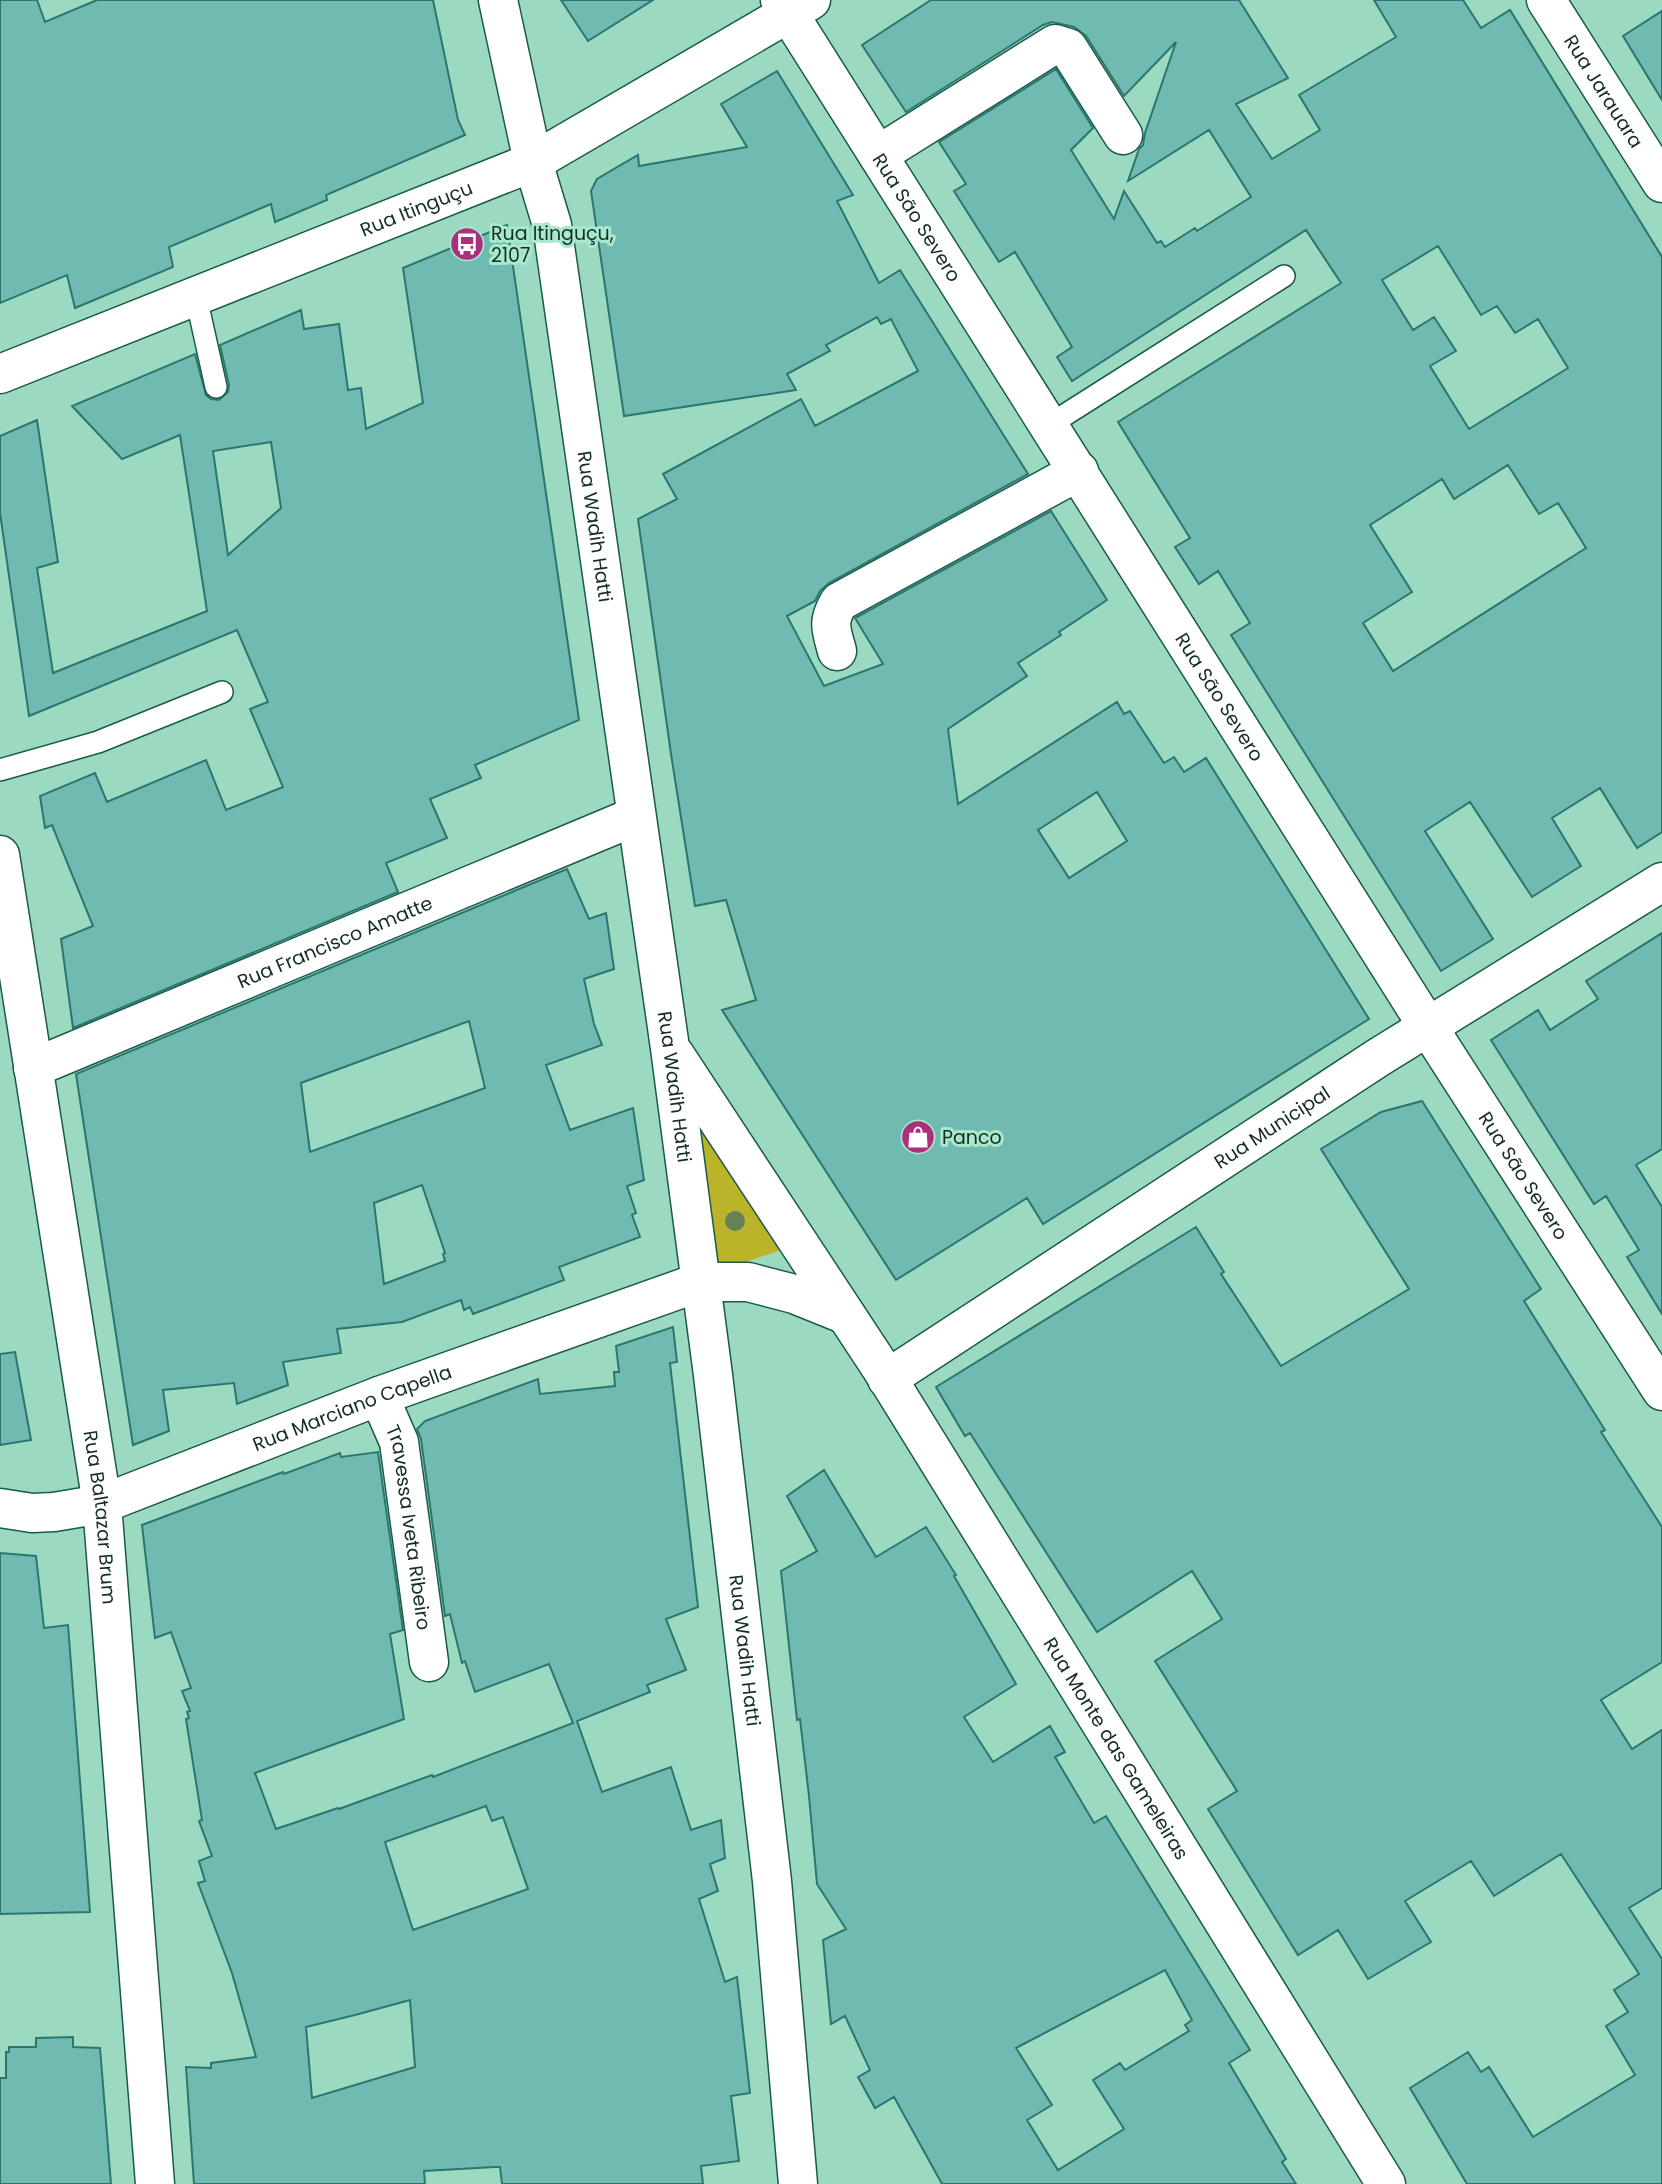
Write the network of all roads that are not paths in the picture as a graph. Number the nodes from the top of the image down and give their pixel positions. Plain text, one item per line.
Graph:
1 (498, 0) edge
2 (1546, 0) edge
3 (793, 5) edge
4 (1123, 135) dead end
5 (878, 155) junction
6 (533, 162) junction
7 (1662, 183) edge
8 (1284, 275) dead end
9 (196, 297) junction
10 (0, 374) edge
11 (216, 387) dead end
12 (1049, 425) junction
13 (1079, 471) junction
14 (837, 651) dead end
15 (222, 692) dead end
16 (0, 770) edge
17 (636, 816) junction
18 (0, 855) edge
19 (1662, 882) edge
20 (1428, 1027) junction
21 (670, 1048) junction
22 (33, 1068) junction
23 (700, 1282) junction
24 (846, 1315) junction
25 (887, 1379) junction
26 (1660, 1384) edge
27 (379, 1395) junction
28 (102, 1504) junction
29 (0, 1508) edge
30 (429, 1662) dead end
31 (155, 2184) edge
32 (798, 2184) edge
33 (1386, 2184) edge

1 - 6 street, Rua Wadih Hatti
2 - 7 street, Rua Jarauara
3 - 5 street, Rua São Severo
3 - 6 street, Rua Itinguçu
4 - 5 street
5 - 12 street, Rua São Severo
6 - 9 street, Rua Itinguçu
6 - 17 street, Rua Wadih Hatti
8 - 12 lane
9 - 10 street, Rua Itinguçu
9 - 11 lane
12 - 13 street, Rua São Severo
13 - 14 street
13 - 20 street, Rua São Severo
15 - 16 lane
17 - 21 street, Rua Wadih Hatti
17 - 22 street, Rua Francisco Amatte
18 - 22 street, Rua Baltazar Brum
19 - 20 street, Rua Municipal
20 - 25 street, Rua Municipal
20 - 26 street, Rua São Severo
21 - 23 street, Rua Wadih Hatti
21 - 24 street, Rua Monte das Gameleiras
22 - 28 street, Rua Baltazar Brum
23 - 24 street
23 - 27 street, Rua Marciano Capella
23 - 32 street, Rua Wadih Hatti
24 - 25 street, Rua Monte das Gameleiras
25 - 33 street, Rua Monte das Gameleiras
27 - 28 street, Rua Marciano Capella
27 - 30 street, Travessa Iveta Ribeiro
28 - 29 street, Rua Marciano Capella
28 - 31 street, Rua Baltazar Brum

